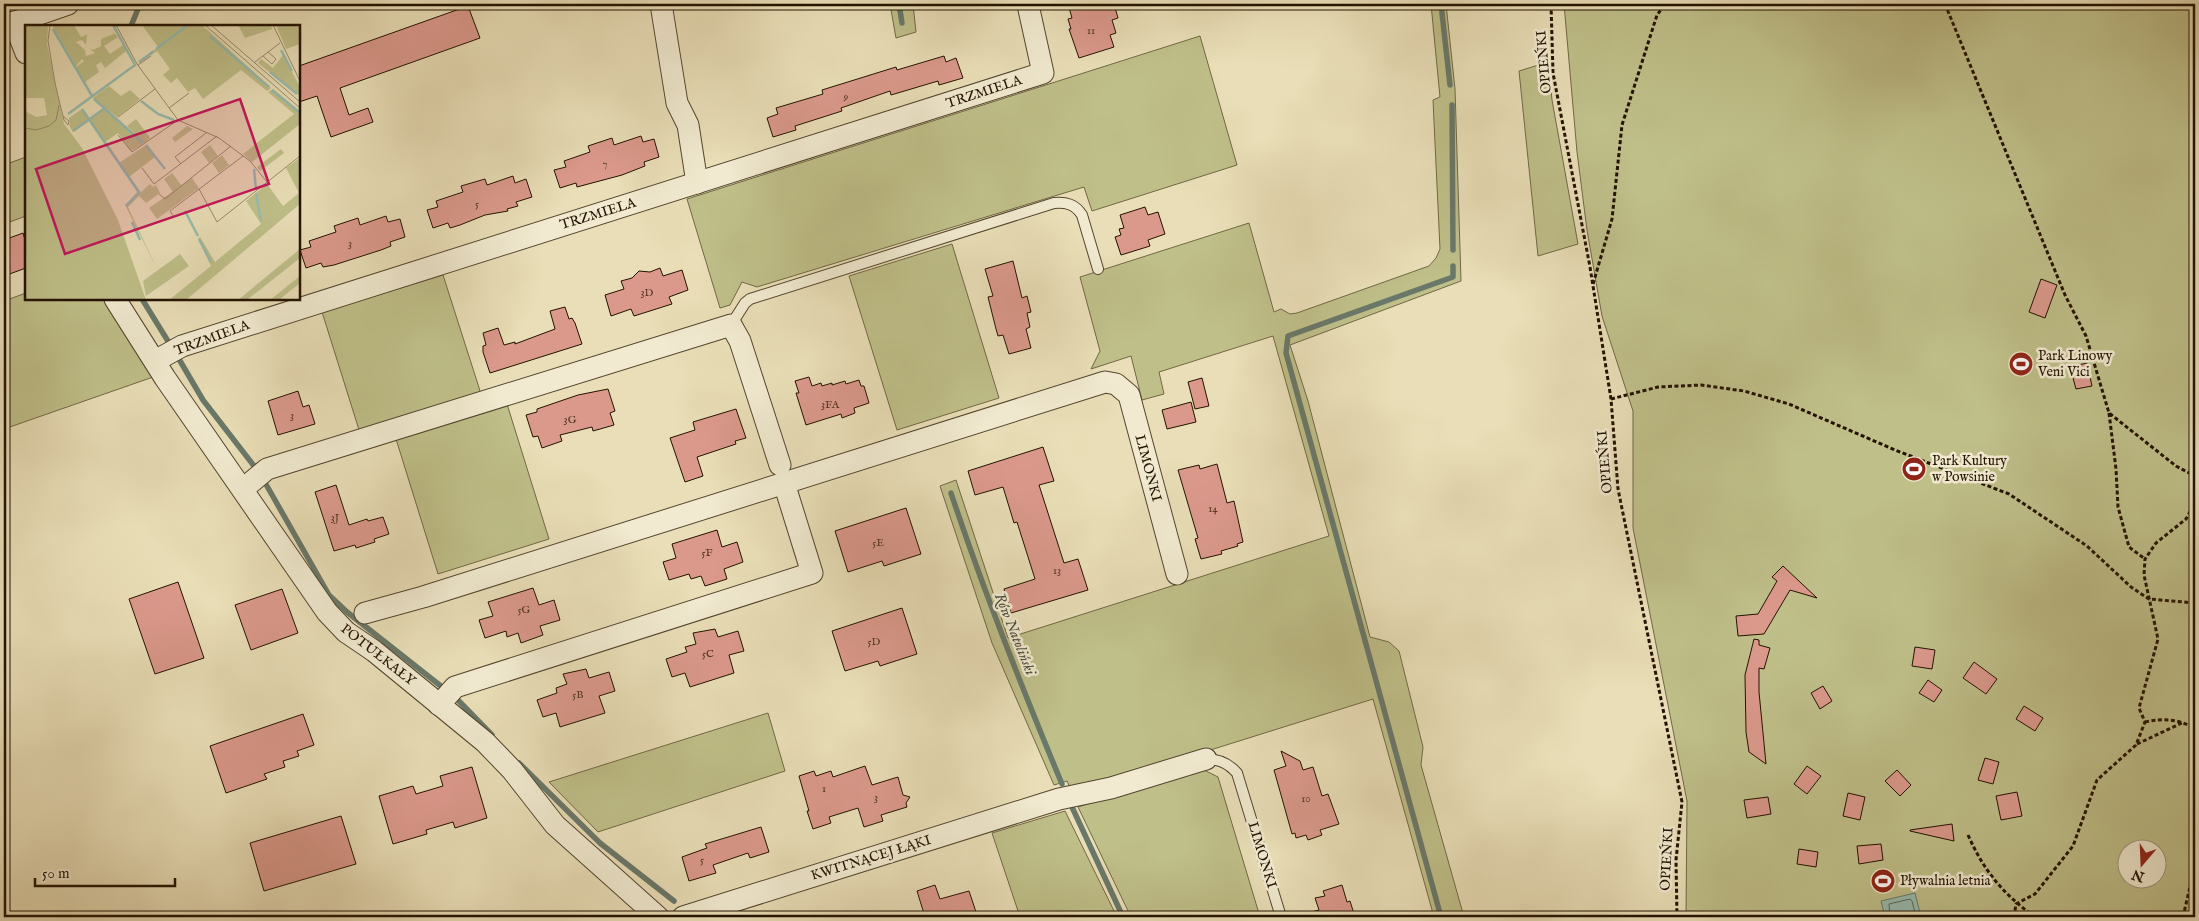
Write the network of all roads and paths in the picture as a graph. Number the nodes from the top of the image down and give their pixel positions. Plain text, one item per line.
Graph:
1 (68, 4) edge
2 (661, 4) edge
3 (1028, 4) edge
4 (1551, 4) edge
5 (1665, 4) edge
6 (1945, 4) edge
7 (9, 24) edge
8 (25, 51) edge
9 (697, 183) junction
10 (1098, 269) dead end
11 (1593, 286) junction
12 (116, 300) edge
13 (731, 325) junction
14 (167, 354) junction
15 (1612, 399) junction
16 (2109, 413) junction
17 (782, 474) junction
18 (2195, 476) edge
19 (255, 480) junction
20 (2195, 502) edge
21 (2145, 559) junction
22 (1177, 574) dead end
23 (2149, 599) junction
24 (2195, 603) edge
25 (355, 623) junction
26 (446, 697) junction
27 (2145, 722) junction
28 (2184, 722) junction
29 (2195, 729) edge
30 (2136, 745) junction
31 (1206, 759) joint
32 (1968, 835) dead end
33 (2195, 865) edge
34 (2016, 904) junction
35 (658, 917) edge
36 (683, 917) edge
37 (1281, 917) edge
38 (1676, 917) edge
39 (2014, 917) edge
40 (2035, 917) edge
41 (2183, 917) edge

1 - 7 street
2 - 9 street
3 - 9 street, TRZMIELA
4 - 11 path, OPIEŃKI
5 - 11 path
6 - 16 path
7 - 8 street
9 - 14 street, TRZMIELA
10 - 13 lane
11 - 15 path, OPIEŃKI
12 - 14 street, POTUŁKAŁY
13 - 17 street
13 - 19 street
14 - 19 street, POTUŁKAŁY
15 - 23 path
15 - 38 path, OPIEŃKI
16 - 18 path
16 - 21 path
17 - 22 street, LIMONKI
17 - 25 street
17 - 26 street
19 - 25 street, POTUŁKAŁY
20 - 21 path
21 - 23 path
23 - 24 path
23 - 27 path
25 - 26 street, POTUŁKAŁY
26 - 35 street, POTUŁKAŁY
27 - 28 path
27 - 30 path
28 - 29 path
28 - 30 path
30 - 34 path
31 - 36 street, KWITNĄCEJ ŁĄKI
31 - 37 lane, LIMONKI
32 - 34 path
33 - 41 path
34 - 39 path
34 - 40 path

